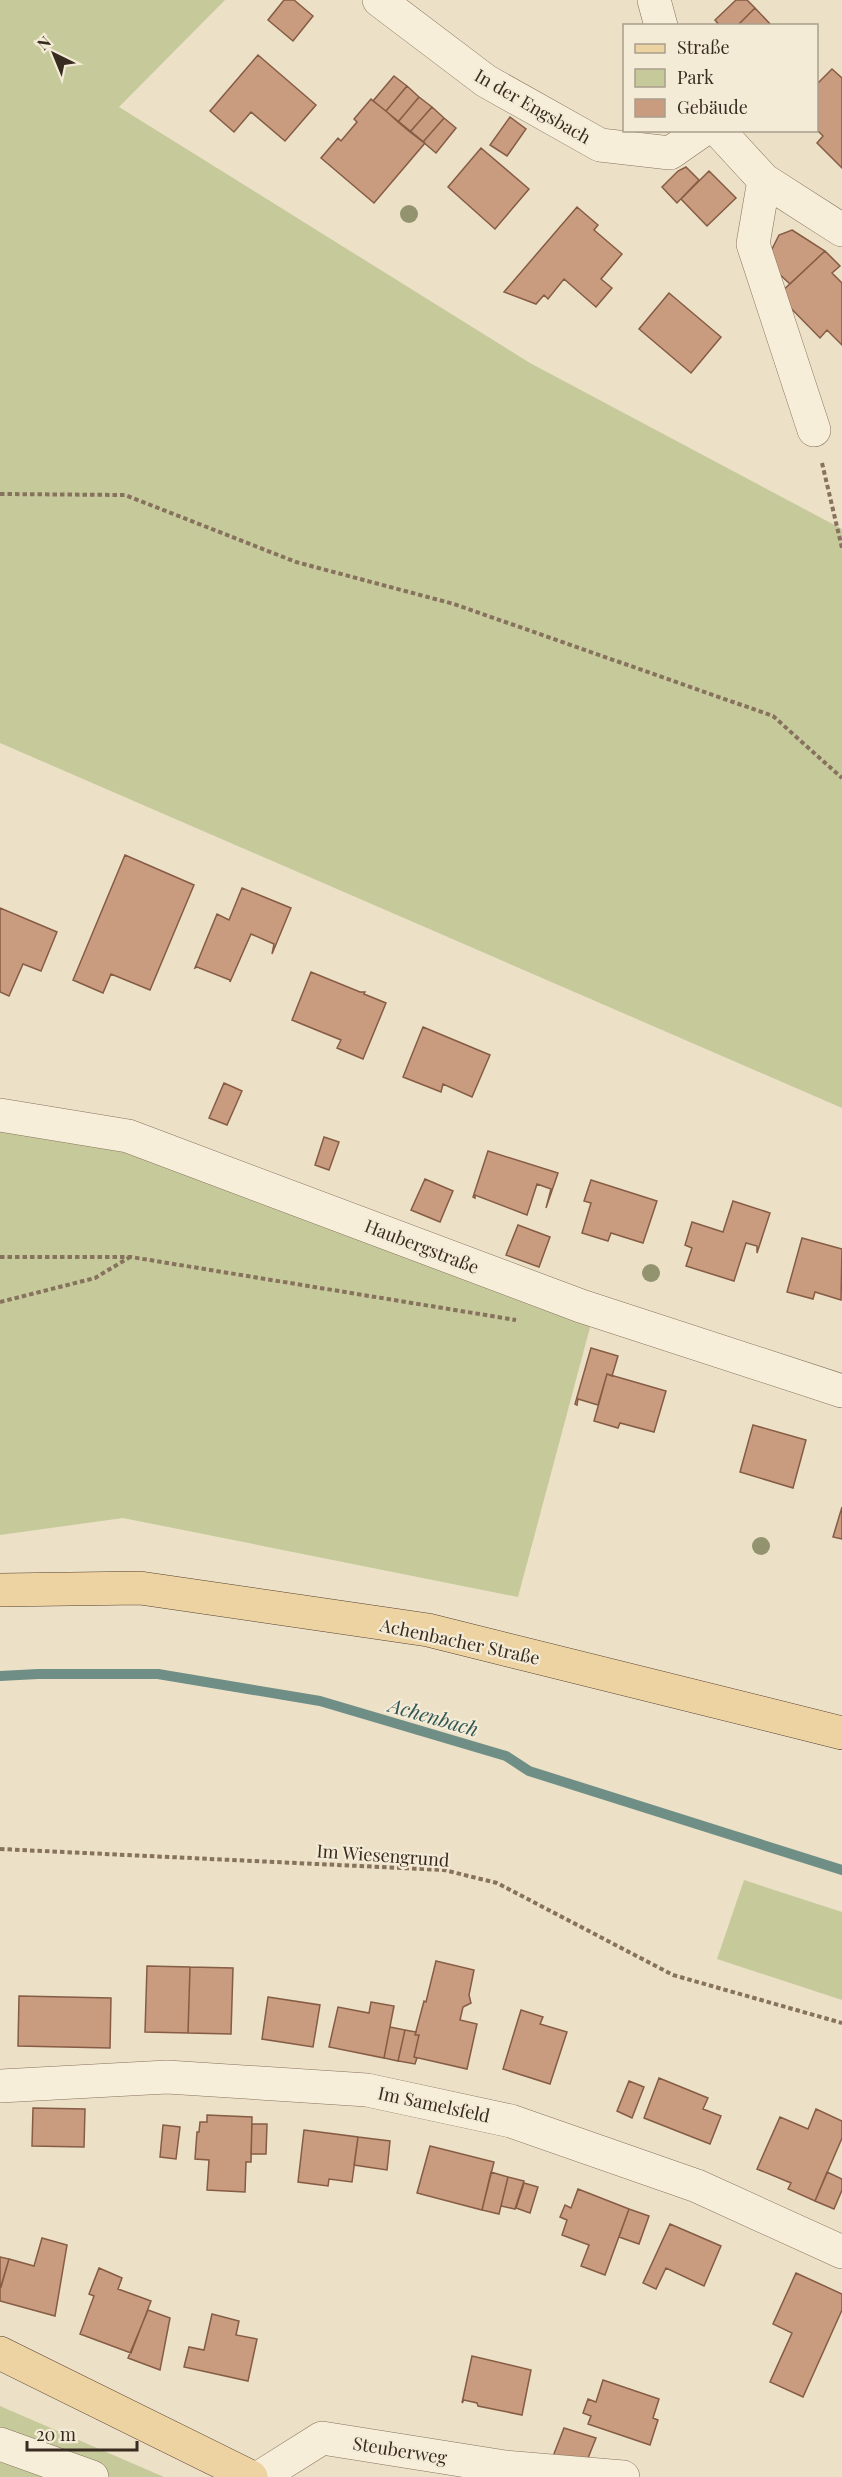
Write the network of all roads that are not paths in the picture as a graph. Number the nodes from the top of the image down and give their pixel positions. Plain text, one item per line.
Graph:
1 (379, 0) edge
2 (654, 0) edge
3 (660, 24) edge
4 (700, 132) edge
5 (720, 132) edge
6 (764, 180) junction
7 (842, 230) edge
8 (814, 430) road end
9 (0, 1115) edge
10 (842, 1391) edge
11 (0, 1590) edge
12 (842, 1733) edge
13 (0, 2086) edge
14 (842, 2252) edge
15 (0, 2353) edge
16 (0, 2444) edge
17 (92, 2477) edge
18 (251, 2477) edge
19 (260, 2477) edge
20 (623, 2477) edge

1 - 4 street, In der Engsbach
2 - 3 street
5 - 6 street
6 - 7 street
6 - 8 street
9 - 10 street, Haubergstraße
11 - 12 main road, Achenbacher Straße
13 - 14 street, Im Samelsfeld
15 - 18 main road
16 - 17 street
19 - 20 street, Steuberweg

